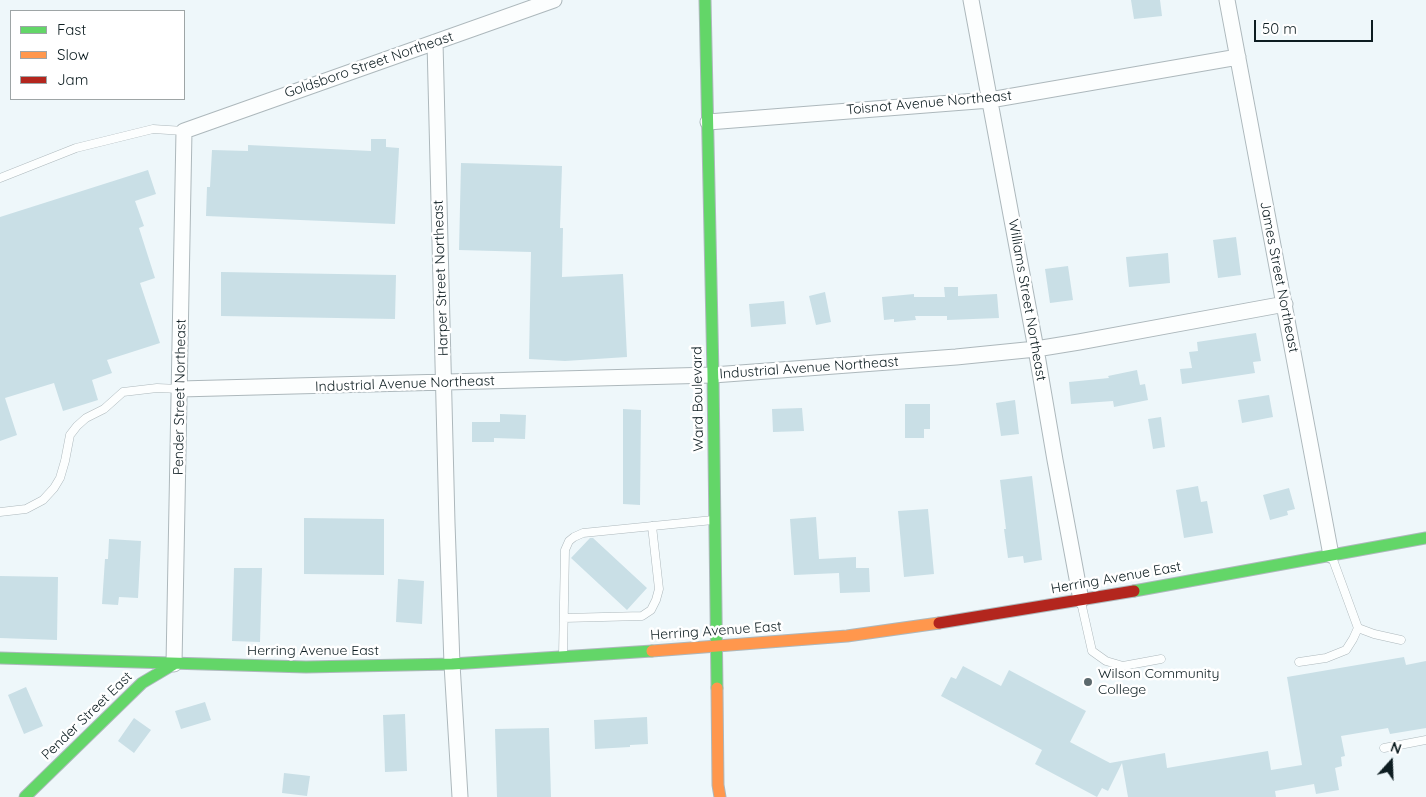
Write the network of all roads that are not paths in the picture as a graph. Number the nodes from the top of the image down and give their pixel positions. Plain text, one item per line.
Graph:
1 (554, 0) edge
2 (706, 0) edge
3 (971, 0) edge
4 (1228, 0) edge
5 (435, 42) junction
6 (1238, 57) junction
7 (990, 100) junction
8 (708, 122) junction
9 (184, 131) junction
10 (0, 178) edge
11 (1285, 304) junction
12 (1036, 349) junction
13 (713, 375) junction
14 (444, 383) junction
15 (180, 390) junction
16 (0, 512) edge
17 (715, 519) junction
18 (652, 526) junction
19 (1426, 538) edge
20 (1331, 555) junction
21 (1081, 600) junction
22 (564, 618) junction
23 (1358, 628) junction
24 (1401, 640) dead end
25 (717, 647) junction
26 (563, 656) junction
27 (0, 658) edge
28 (1161, 659) dead end
29 (1299, 662) dead end
30 (174, 664) junction
31 (452, 664) junction
32 (1426, 740) edge
33 (1384, 748) dead end
34 (25, 797) edge
35 (460, 797) edge
36 (720, 797) edge

1 - 5 street, Goldsboro Street Northeast
2 - 8 main road, Ward Boulevard
3 - 7 street, Williams Street Northeast
4 - 6 street, James Street Northeast
5 - 9 street, Goldsboro Street Northeast
5 - 14 street, Harper Street Northeast
6 - 7 street, Toisnot Avenue Northeast
6 - 11 street, James Street Northeast
7 - 8 street, Toisnot Avenue Northeast
7 - 12 street, Williams Street Northeast
8 - 13 main road, Ward Boulevard
9 - 10 lane
9 - 15 street, Pender Street Northeast
11 - 12 street, Industrial Avenue Northeast
11 - 20 street, James Street Northeast
12 - 13 street, Industrial Avenue Northeast
12 - 21 street, Williams Street Northeast
13 - 14 street, Industrial Avenue Northeast
13 - 17 main road, Ward Boulevard
14 - 15 street, Industrial Avenue Northeast
14 - 31 street, Harper Street Northeast
15 - 16 lane
15 - 30 street, Pender Street Northeast
17 - 18 lane
17 - 25 main road, Ward Boulevard
18 - 22 lane
18 - 22 lane
19 - 20 main road, Herring Avenue East
20 - 21 main road, Herring Avenue East
20 - 23 lane
21 - 25 main road, Herring Avenue East
21 - 28 lane
22 - 26 lane
23 - 24 lane
23 - 29 lane
25 - 26 main road, Herring Avenue East
25 - 36 main road, Ward Boulevard
26 - 31 main road, Herring Avenue East
27 - 30 main road, Herring Avenue East
30 - 31 main road, Herring Avenue East
30 - 34 main road, Pender Street East
31 - 35 street, Harper Street Northeast
32 - 33 lane

